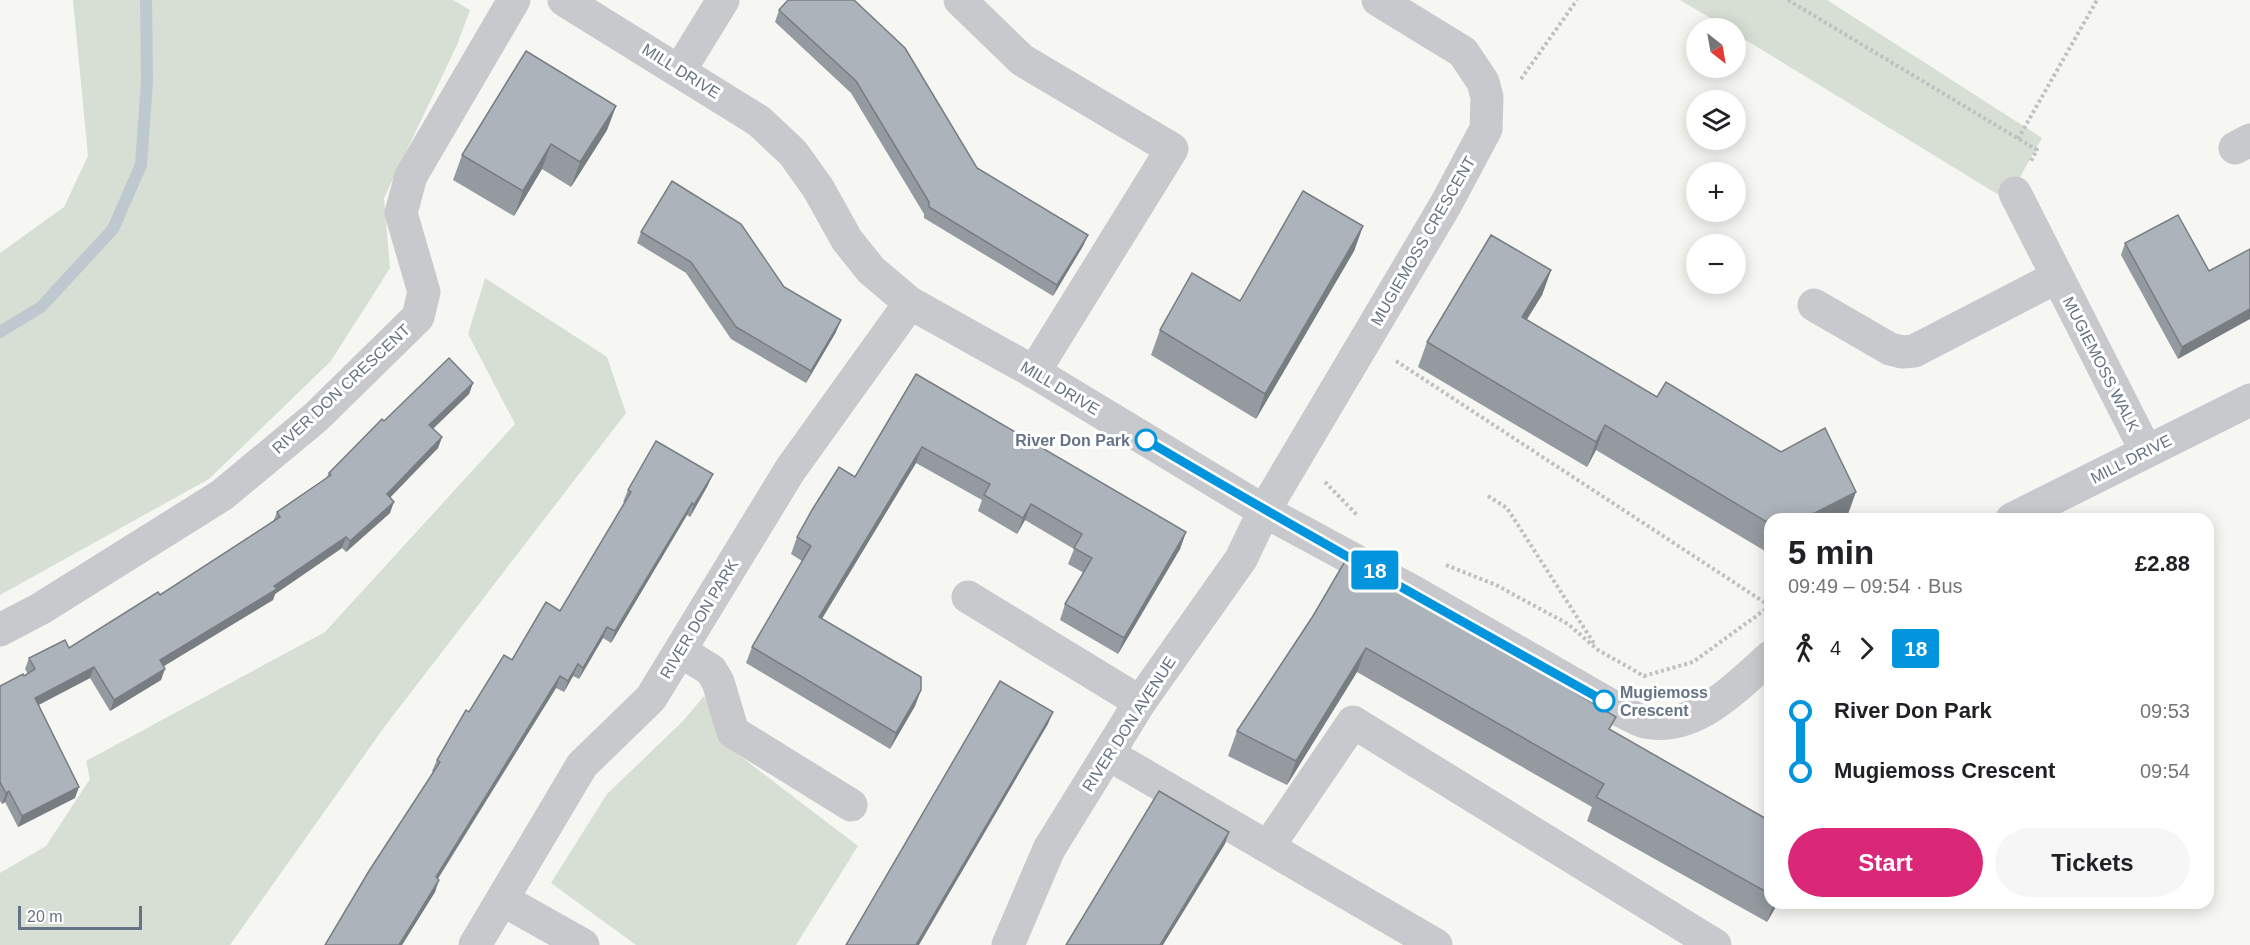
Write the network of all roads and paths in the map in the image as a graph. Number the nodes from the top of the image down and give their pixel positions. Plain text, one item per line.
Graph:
1 (514, 0) edge
2 (564, 0) edge
3 (723, 0) edge
4 (960, 0) edge
5 (1378, 0) edge
6 (1577, 0) edge
7 (1788, 0) edge
8 (2097, 0) edge
9 (680, 70) junction
10 (1486, 129) junction
11 (2018, 139) junction
12 (2015, 194) joint
13 (2056, 277) junction
14 (910, 303) junction
15 (1814, 305) dead end
16 (1366, 341) junction
17 (1034, 372) junction
18 (2250, 400) edge
19 (2146, 451) junction
20 (1293, 462) junction
21 (1488, 496) dead end
22 (1264, 511) junction
23 (2024, 513) edge
24 (1364, 519) dead end
25 (1439, 563) dead end
26 (968, 597) dead end
27 (1764, 602) edge
28 (1764, 610) edge
29 (0, 630) edge
30 (1598, 650) junction
31 (680, 651) junction
32 (1764, 662) edge
33 (1140, 702) junction
34 (1108, 754) junction
35 (851, 805) dead end
36 (1268, 847) junction
37 (503, 900) junction
38 (476, 945) edge
39 (583, 945) edge
40 (1008, 945) edge
41 (1436, 945) edge
42 (1715, 945) edge

1 - 29 street, RIVER DON CRESCENT
2 - 9 street, MILL DRIVE
3 - 9 street
4 - 17 street
5 - 10 street, MUGIEMOSS CRESCENT
6 - 10 path
7 - 11 path
8 - 11 path
9 - 14 street, MILL DRIVE
10 - 16 street, MUGIEMOSS CRESCENT
11 - 12 path
12 - 13 street, MUGIEMOSS WALK
13 - 15 street, MUGIEMOSS WALK
13 - 19 street, MUGIEMOSS WALK
14 - 17 street, MILL DRIVE
14 - 31 street, RIVER DON PARK
16 - 20 street, MUGIEMOSS CRESCENT
16 - 27 path
17 - 22 street, MILL DRIVE
18 - 19 street, MILL DRIVE
19 - 23 street, MILL DRIVE
20 - 22 street, MUGIEMOSS CRESCENT
20 - 24 path
21 - 30 path
22 - 32 street, MILL DRIVE
22 - 33 street, RIVER DON AVENUE
25 - 30 path
26 - 33 street
28 - 30 path
31 - 35 street
31 - 37 street, RIVER DON PARK
33 - 34 street, RIVER DON AVENUE
34 - 36 street
34 - 40 street, RIVER DON AVENUE
36 - 41 street
36 - 42 street
37 - 38 street, RIVER DON PARK
37 - 39 street

